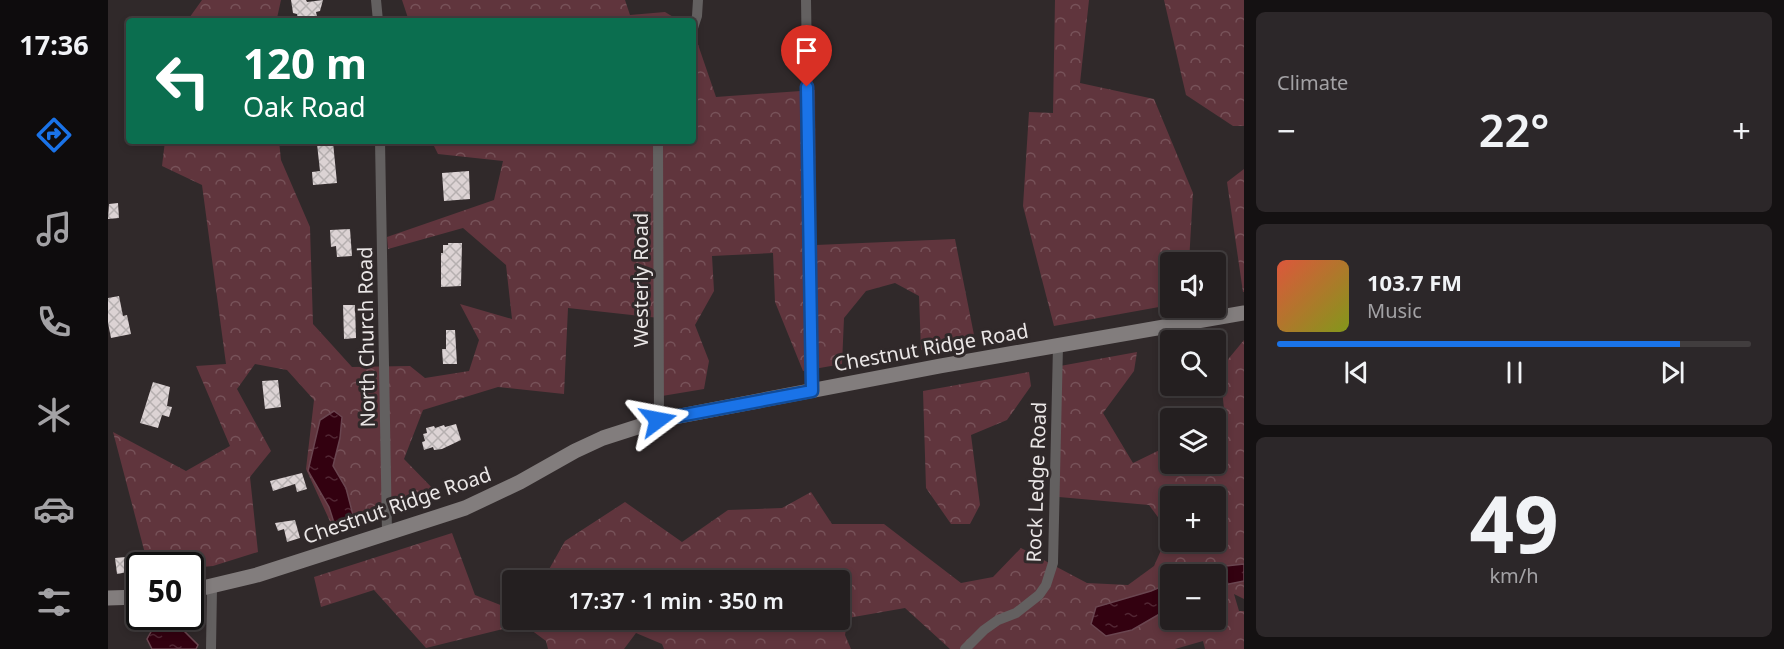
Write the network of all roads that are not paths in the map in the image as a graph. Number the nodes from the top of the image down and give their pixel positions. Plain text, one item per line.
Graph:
1 (376, 0) edge
2 (698, 0) edge
3 (806, 0) edge
4 (378, 18) edge
5 (696, 19) edge
6 (380, 144) edge
7 (658, 144) edge
8 (1244, 313) edge
9 (1058, 346) junction
10 (812, 391) junction
11 (658, 420) junction
12 (387, 533) junction
13 (212, 587) junction
14 (204, 588) edge
15 (126, 597) edge
16 (108, 598) edge
17 (211, 649) edge
18 (965, 649) edge

1 - 4 street
2 - 5 street
3 - 10 street
6 - 12 street, North Church Road
7 - 11 street, Westerly Road
8 - 9 main road, Chestnut Ridge Road
9 - 10 main road, Chestnut Ridge Road
9 - 18 street, Rock Ledge Road
10 - 11 main road, Chestnut Ridge Road
11 - 12 main road, Chestnut Ridge Road
12 - 13 main road, Chestnut Ridge Road
13 - 14 main road, Chestnut Ridge Road
13 - 17 street
15 - 16 main road

